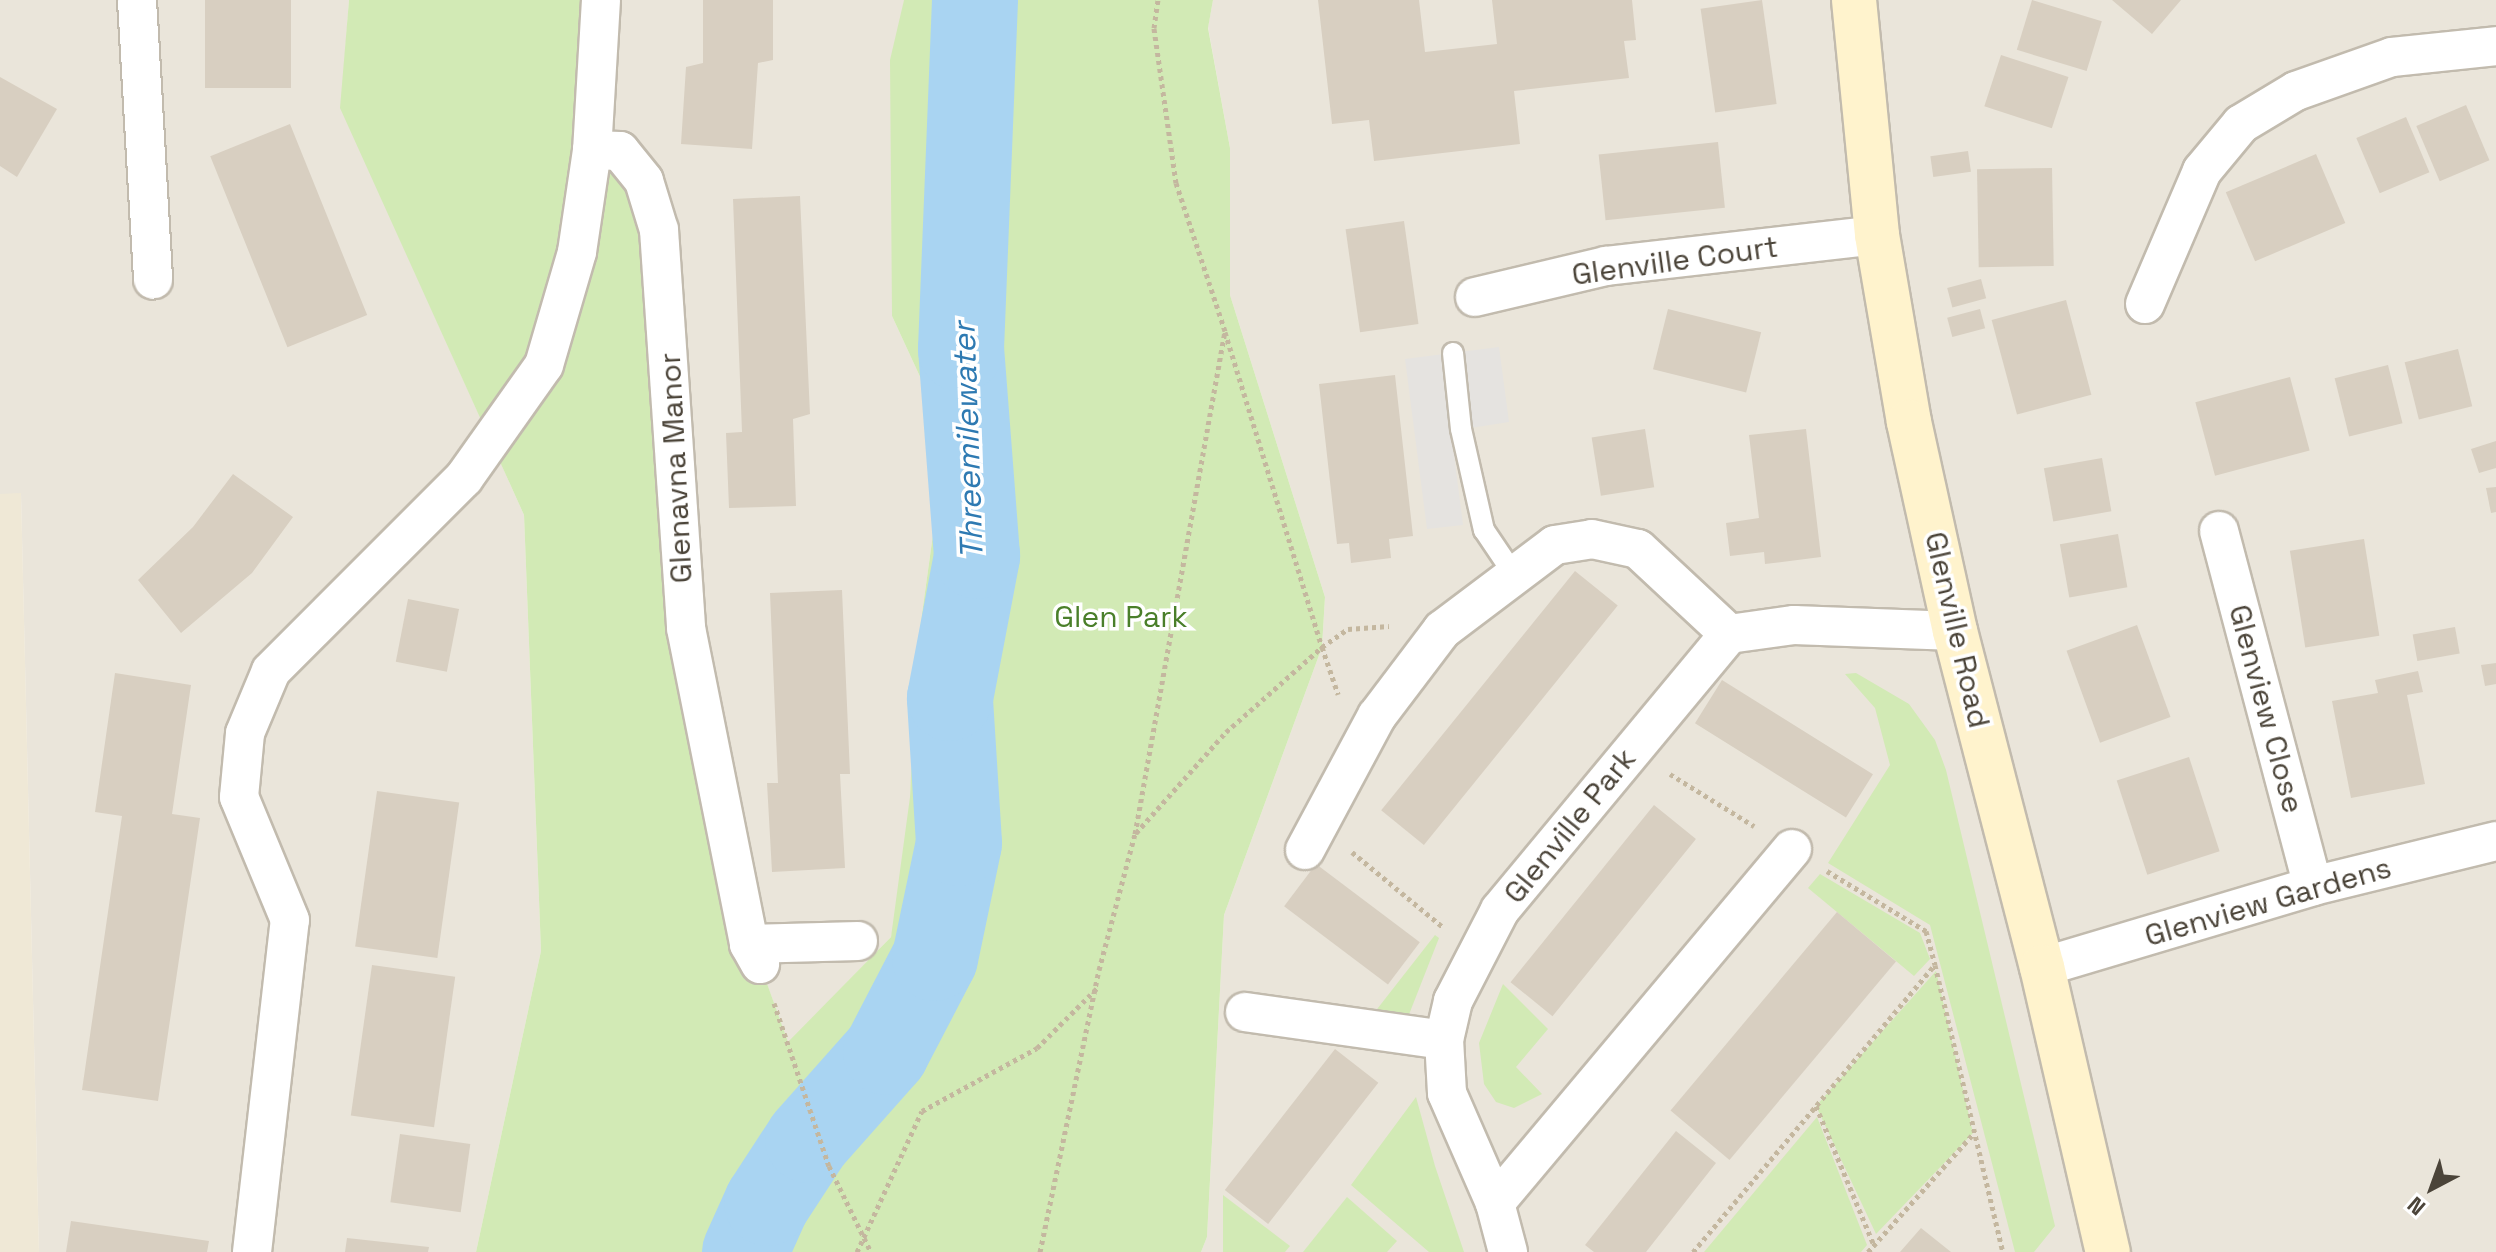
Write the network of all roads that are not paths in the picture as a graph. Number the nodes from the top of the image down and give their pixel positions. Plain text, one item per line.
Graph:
1 (137, 0) edge
2 (601, 0) edge
3 (1854, 0) edge
4 (2496, 46) edge
5 (592, 150) junction
6 (1877, 235) junction
7 (153, 280) dead end
8 (1475, 297) dead end
9 (2145, 304) dead end
10 (1453, 353) dead end
11 (2219, 531) dead end
12 (1515, 576) junction
13 (1955, 631) junction
14 (1729, 634) junction
15 (1313, 838) road end
16 (2496, 841) edge
17 (1792, 849) dead end
18 (2313, 886) junction
19 (858, 941) dead end
20 (2042, 967) junction
21 (1245, 1012) dead end
22 (1444, 1040) junction
23 (1495, 1203) junction
24 (252, 1252) edge
25 (1508, 1252) edge
26 (2108, 1252) edge

1 - 7 street
2 - 5 street
3 - 6 street, Glenville Road
4 - 9 street
5 - 19 street, Glenavna Manor
5 - 24 street
6 - 8 street, Glenville Court
6 - 13 street, Glenville Road
10 - 12 lane
11 - 18 street, Glenview Close
12 - 14 street
12 - 15 street
13 - 14 street
13 - 20 street, Glenville Road
14 - 22 street, Glenville Park
16 - 18 street, Glenview Gardens
17 - 23 street
18 - 20 street, Glenview Gardens
20 - 26 street, Glenville Road
21 - 22 street
22 - 23 street, Glenville Park
23 - 25 street, Glenville Park

